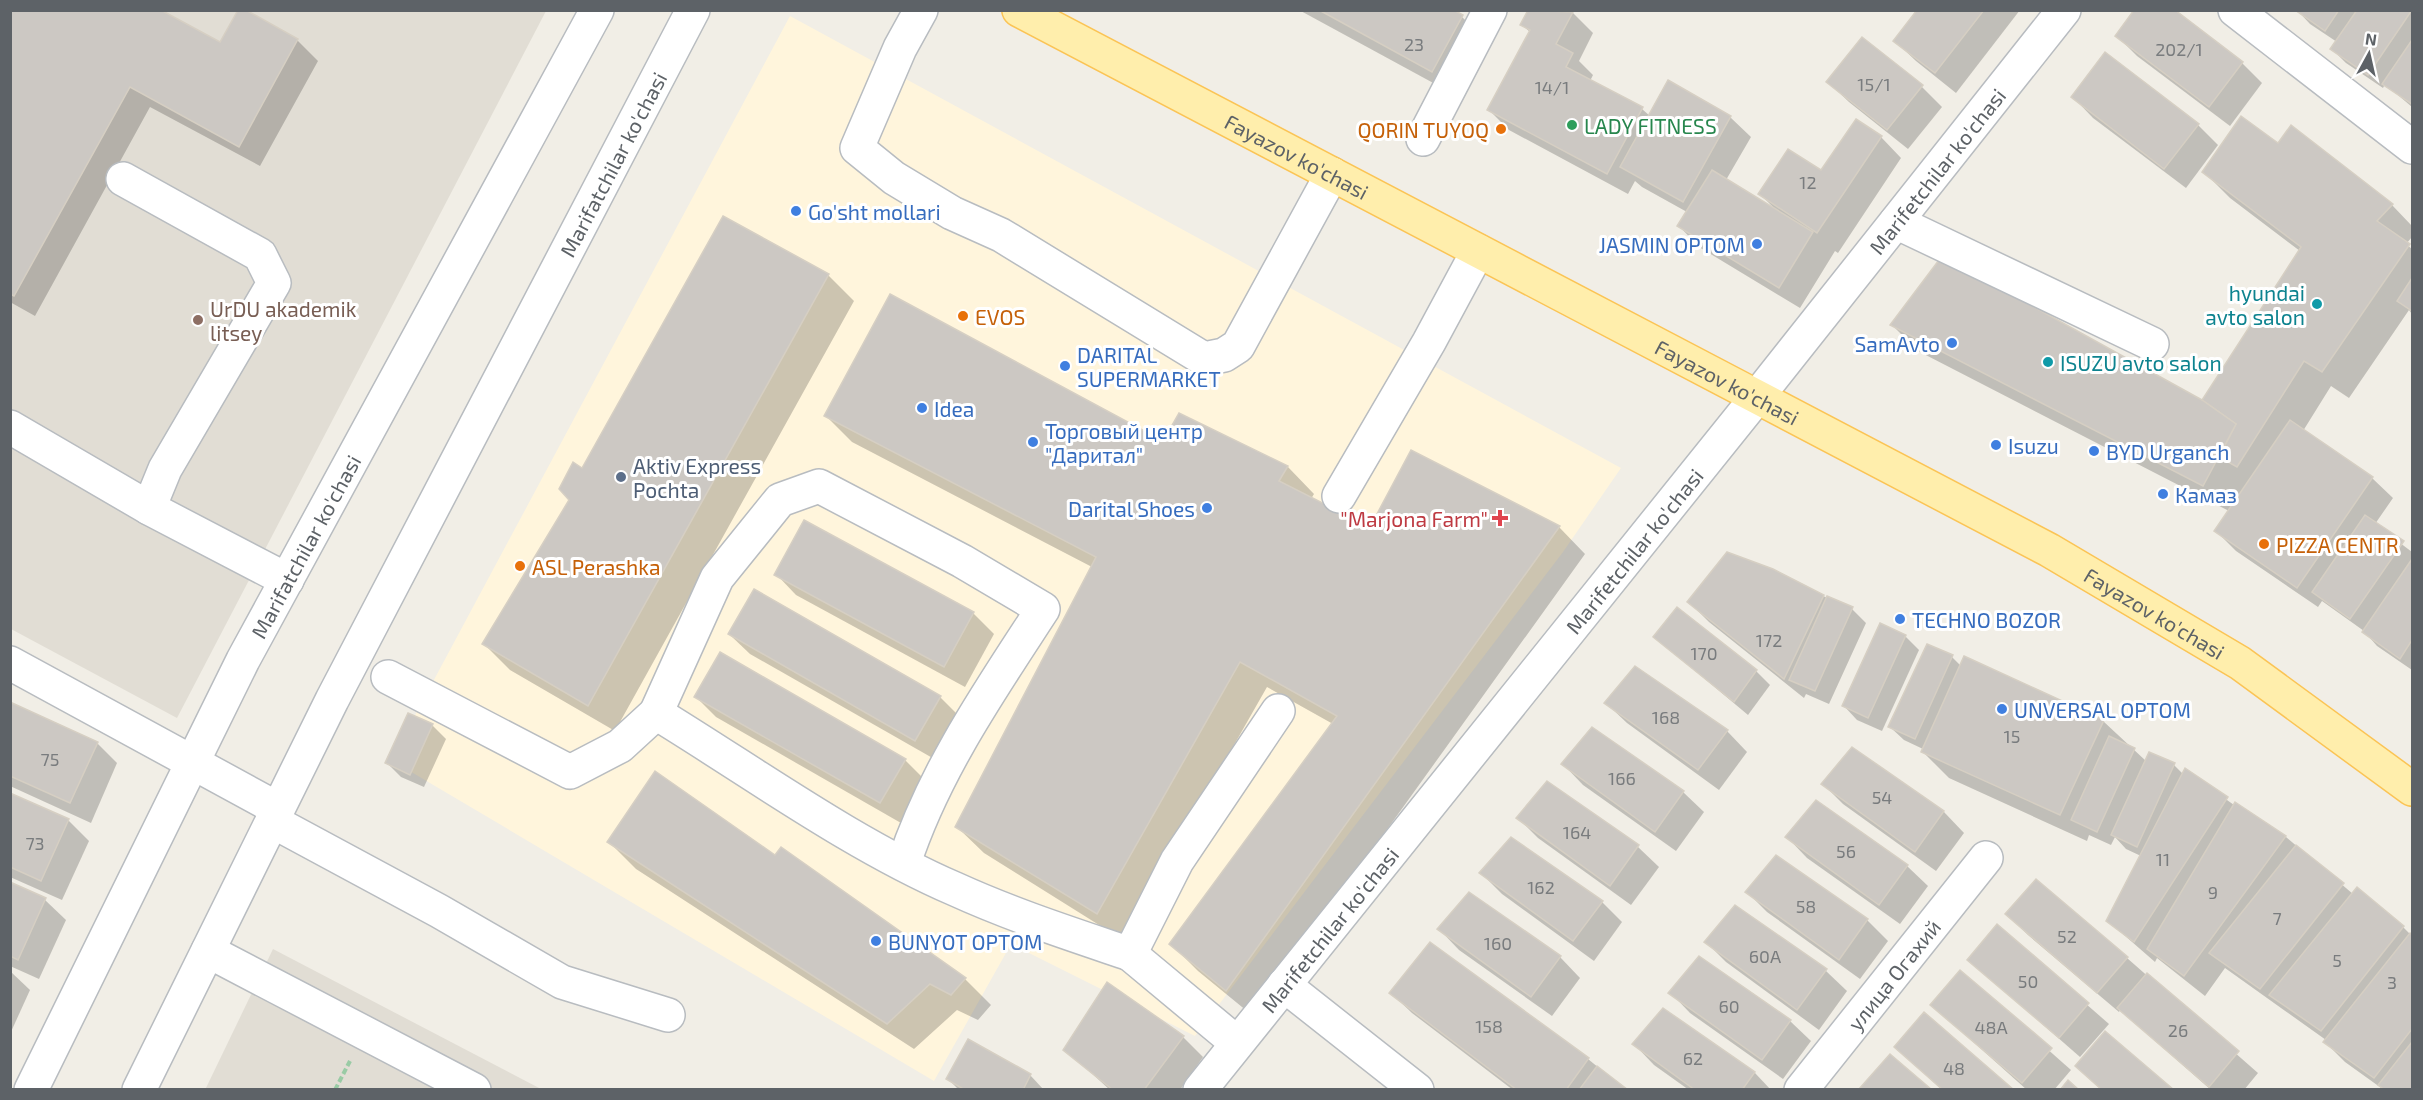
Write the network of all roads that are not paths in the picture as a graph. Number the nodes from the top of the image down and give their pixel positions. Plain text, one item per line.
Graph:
1 (597, 10) edge
2 (693, 10) edge
3 (921, 10) edge
4 (1019, 10) edge
5 (1490, 10) edge
6 (2064, 10) edge
7 (2235, 10) edge
8 (1423, 139) dead end
9 (2412, 147) edge
10 (1332, 174) junction
11 (123, 179) dead end
12 (1896, 222) junction
13 (1478, 251) junction
14 (2152, 344) dead end
15 (1757, 397) junction
16 (10, 428) edge
17 (1339, 496) dead end
18 (149, 508) junction
19 (287, 580) junction
20 (10, 663) edge
21 (388, 677) dead end
22 (1278, 711) dead end
23 (656, 713) junction
24 (193, 761) junction
25 (2412, 789) edge
26 (275, 815) junction
27 (1986, 858) dead end
28 (904, 863) junction
29 (208, 951) junction
30 (1131, 954) junction
31 (1284, 985) junction
32 (668, 1015) dead end
33 (1237, 1043) junction
34 (31, 1089) edge
35 (139, 1089) edge
36 (474, 1089) edge
37 (1200, 1089) edge
38 (1417, 1089) edge
39 (1801, 1089) edge

1 - 19 street, Marifatchilar ko'chasi
2 - 26 street, Marifatchilar ko'chasi
3 - 10 street
4 - 10 main road, Fayazov ko'chasi
5 - 8 street
6 - 12 street, Marifetchilar ko'chasi
7 - 9 street
10 - 13 main road, Fayazov ko'chasi
11 - 18 street
12 - 14 street
12 - 15 street, Marifetchilar ko'chasi
13 - 15 main road, Fayazov ko'chasi
13 - 17 street
15 - 25 main road, Fayazov ko'chasi
15 - 31 street, Marifetchilar ko'chasi
16 - 18 street
18 - 19 street
19 - 24 street, Marifatchilar ko'chasi
20 - 24 street
21 - 23 street
22 - 30 street
23 - 28 street
23 - 28 street
24 - 26 street
24 - 34 street, Marifatchilar ko'chasi
26 - 29 street, Marifatchilar ko'chasi
26 - 32 street
27 - 39 street, улица Огахий
28 - 30 street
29 - 35 street, Marifatchilar ko'chasi
29 - 36 street
30 - 33 street
31 - 33 street, Marifetchilar ko'chasi
31 - 38 street
33 - 37 street, Marifetchilar ko'chasi

